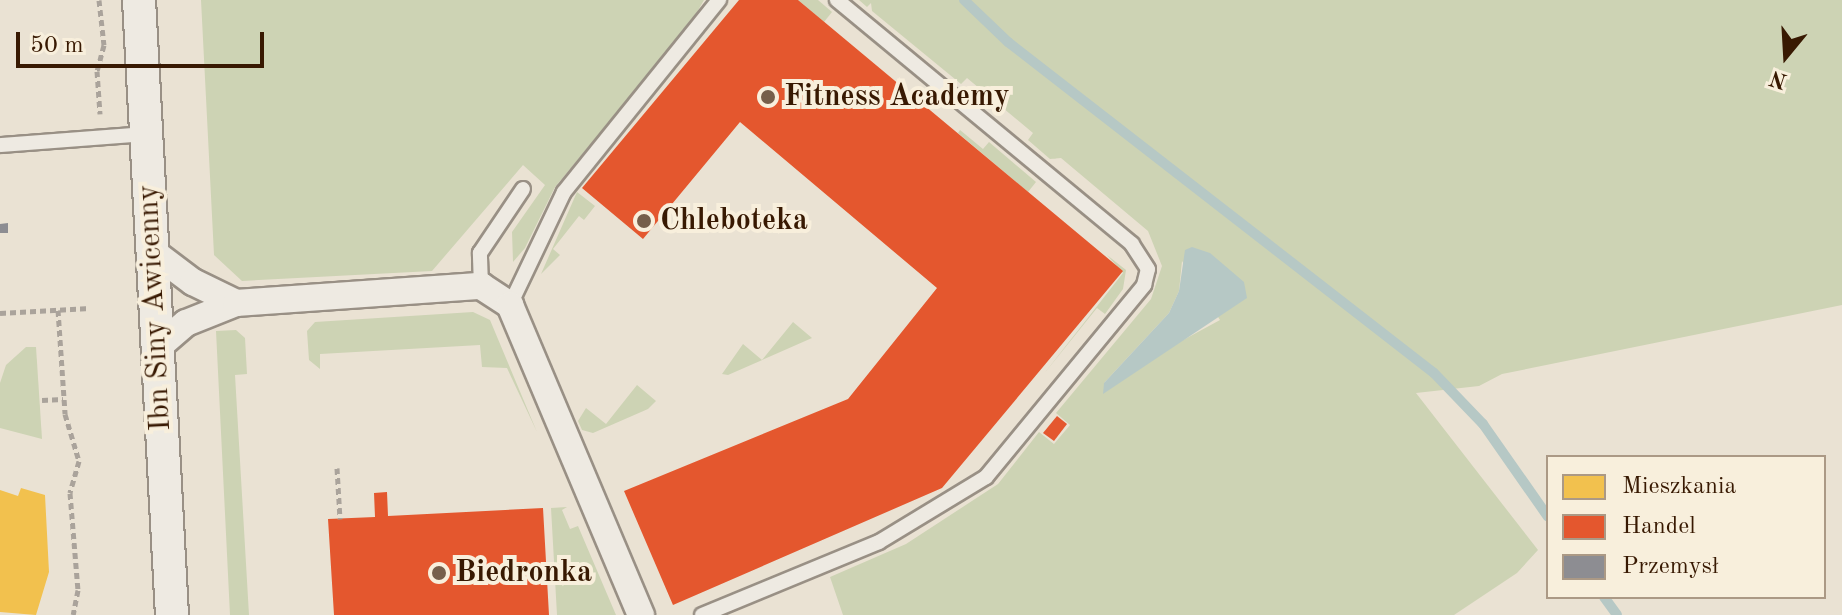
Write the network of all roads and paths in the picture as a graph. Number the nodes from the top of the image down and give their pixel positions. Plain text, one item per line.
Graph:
1 (99, 0) edge
2 (139, 0) edge
3 (719, 0) edge
4 (837, 0) edge
5 (146, 134) junction
6 (102, 137) junction
7 (0, 145) edge
8 (523, 189) dead end
9 (153, 252) junction
10 (481, 286) junction
11 (236, 303) junction
12 (510, 305) junction
13 (90, 308) dead end
14 (58, 310) junction
15 (0, 313) edge
16 (157, 348) junction
17 (63, 399) junction
18 (42, 400) dead end
19 (337, 468) dead end
20 (340, 519) dead end
21 (73, 615) edge
22 (172, 615) edge
23 (641, 615) edge
24 (702, 615) edge

1 - 6 path
2 - 5 street, Ibn Siny Awicenny
3 - 12 lane
4 - 24 lane
5 - 6 lane
5 - 9 street, Ibn Siny Awicenny
6 - 7 lane
8 - 10 lane
9 - 11 street
9 - 16 street, Ibn Siny Awicenny
10 - 11 street
10 - 12 street
11 - 16 street
12 - 23 street
13 - 14 path
14 - 15 path
14 - 17 path
16 - 22 street, Ibn Siny Awicenny
17 - 18 path
17 - 21 path
19 - 20 path

